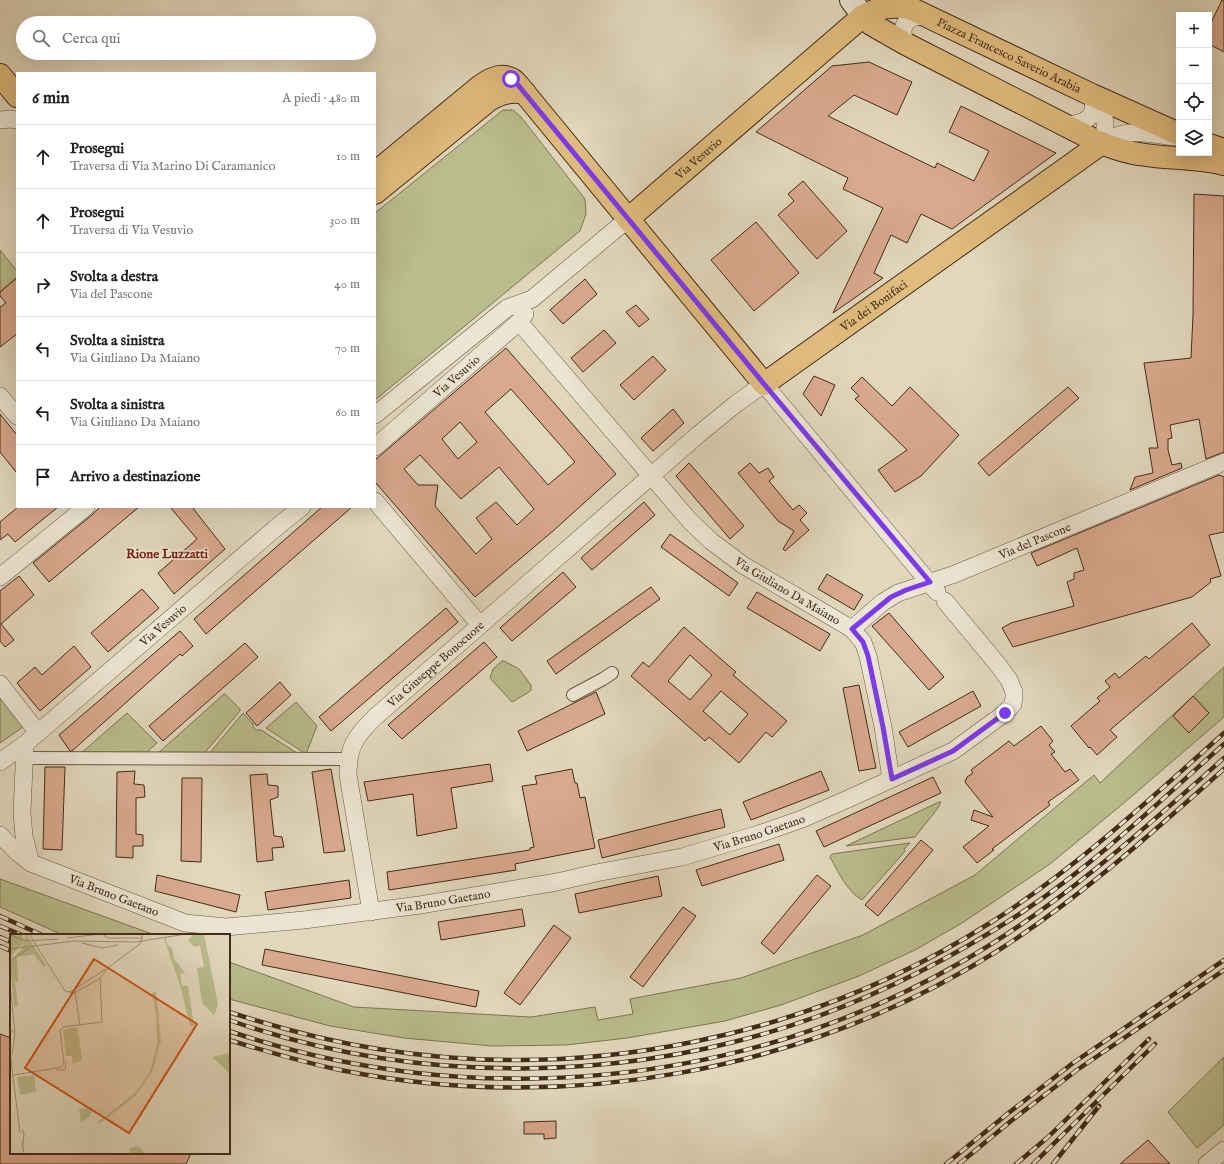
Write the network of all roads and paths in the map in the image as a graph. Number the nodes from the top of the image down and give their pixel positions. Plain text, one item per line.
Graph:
1 (857, 8) edge
2 (910, 8) edge
3 (906, 44) junction
4 (1, 80) edge
5 (525, 93) junction
6 (16, 95) edge
7 (1092, 95) junction
8 (0, 120) edge
9 (16, 120) edge
10 (1065, 125) junction
11 (1176, 133) edge
12 (1176, 137) edge
13 (1102, 143) junction
14 (1212, 146) edge
15 (1224, 150) edge
16 (1224, 164) edge
17 (376, 172) edge
18 (376, 192) edge
19 (628, 219) junction
20 (532, 299) junction
21 (519, 322) junction
22 (764, 384) junction
23 (0, 396) edge
24 (376, 414) edge
25 (16, 415) edge
26 (376, 446) edge
27 (1224, 462) edge
28 (651, 475) junction
29 (376, 502) edge
30 (85, 508) edge
31 (282, 508) edge
32 (301, 508) edge
33 (278, 526) junction
34 (0, 577) edge
35 (937, 592) junction
36 (480, 625) junction
37 (852, 629) junction
38 (612, 674) dead end
39 (0, 684) edge
40 (573, 695) dead end
41 (38, 733) junction
42 (24, 751) junction
43 (349, 759) junction
44 (0, 762) edge
45 (892, 779) junction
46 (0, 834) edge
47 (31, 862) junction
48 (371, 912) junction
49 (1224, 1150) edge
50 (1207, 1164) edge

1 - 2 main road, Via Vesuvio
1 - 3 main road
1 - 19 main road, Via Vesuvio
2 - 3 street, Piazza Francesco Saverio Arabia
2 - 7 main road, Piazza Francesco Saverio Arabia
3 - 10 main road
4 - 6 main road
5 - 17 main road
5 - 18 main road
5 - 19 main road
7 - 10 street, Piazza Francesco Saverio Arabia
7 - 11 main road, Piazza Francesco Saverio Arabia
7 - 13 street, Piazza Francesco Saverio Arabia
8 - 9 street
10 - 13 main road
12 - 13 street
13 - 16 main road
13 - 22 main road, Via dei Bonifaci
14 - 15 main road
19 - 20 street, Via Vesuvio
19 - 22 main road
20 - 21 street, Via Vesuvio
20 - 24 street, Via Vesuvio
21 - 26 street, Via Vesuvio
21 - 28 street, Via Giuliano Da Maiano
22 - 28 street, Via dei Bonifaci
22 - 35 street
23 - 25 street
27 - 35 street, Via del Pascone
28 - 36 street, Via Giuseppe Bonocuore
28 - 37 street, Via Giuliano Da Maiano
29 - 36 street
30 - 34 street
31 - 33 street
32 - 33 street, Via Vesuvio
33 - 41 street, Via Vesuvio
35 - 37 street, Via del Pascone
35 - 45 street
36 - 43 street, Via Giuseppe Bonocuore
37 - 45 street, Via Giuliano Da Maiano
38 - 40 street
39 - 41 street
41 - 42 street, Via Vesuvio
42 - 43 street
42 - 44 street, Via Vesuvio
42 - 47 street
43 - 48 street, Via Giuseppe Bonocuore
45 - 48 street, Via Bruno Gaetano
46 - 47 street, Via Bruno Gaetano
47 - 48 street, Via Bruno Gaetano
49 - 50 street

